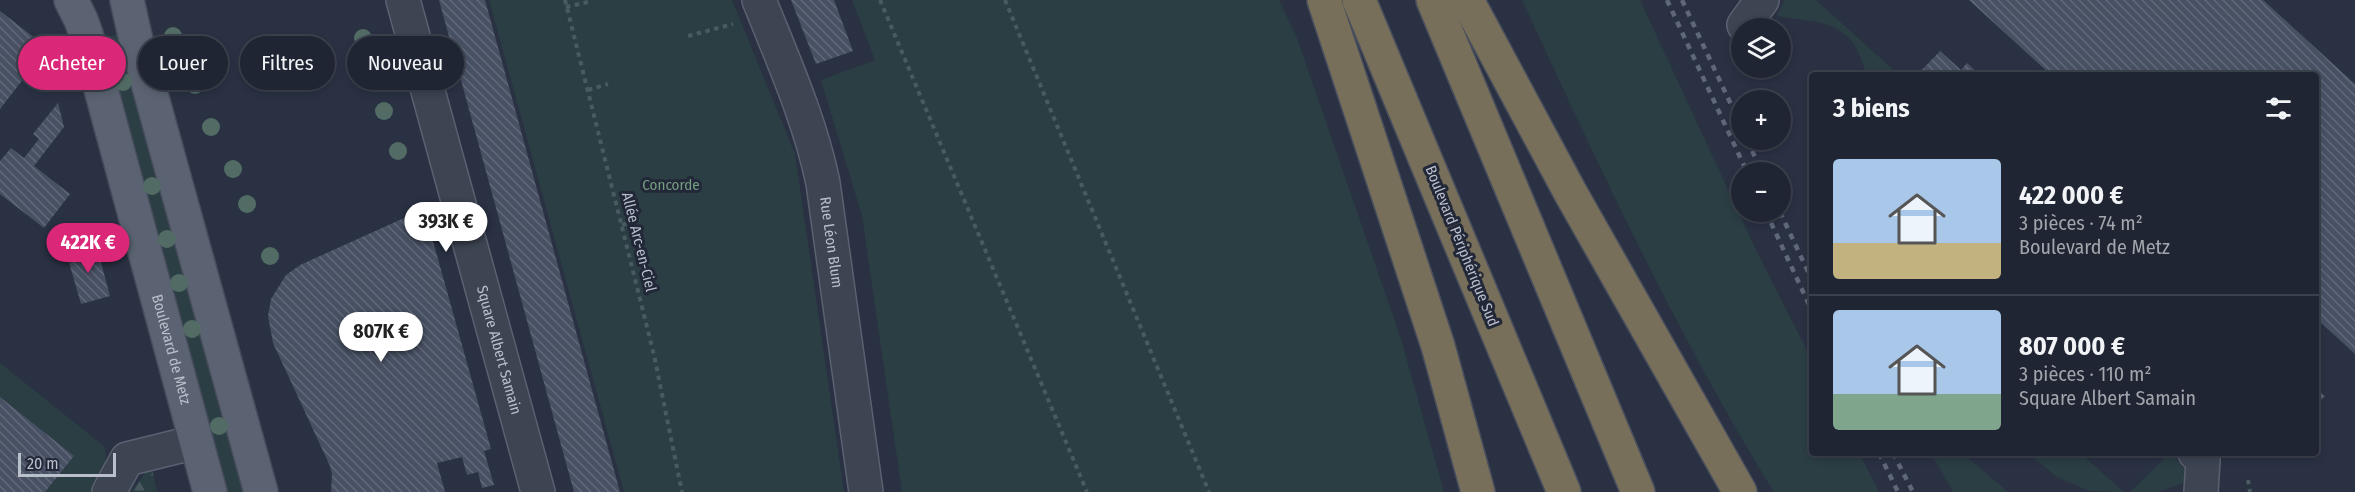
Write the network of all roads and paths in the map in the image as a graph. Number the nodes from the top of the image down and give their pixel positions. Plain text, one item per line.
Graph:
1 (71, 0) edge
2 (127, 0) edge
3 (403, 0) edge
4 (565, 0) edge
5 (880, 0) edge
6 (1005, 0) edge
7 (1324, 0) edge
8 (1359, 0) edge
9 (1433, 0) edge
10 (1467, 0) edge
11 (588, 2) dead end
12 (567, 7) junction
13 (762, 8) edge
14 (688, 36) dead end
15 (608, 84) dead end
16 (588, 90) junction
17 (1570, 192) junction
18 (640, 220) dead end
19 (622, 225) junction
20 (196, 442) junction
21 (2198, 456) edge
22 (2248, 480) dead end
23 (109, 492) edge
24 (210, 492) edge
25 (261, 492) edge
26 (538, 492) edge
27 (682, 492) edge
28 (866, 492) edge
29 (1087, 492) edge
30 (1209, 492) edge
31 (1478, 492) edge
32 (1564, 492) edge
33 (1638, 492) edge
34 (1719, 492) edge
35 (1740, 492) edge
36 (2201, 492) edge
37 (2250, 492) edge

1 - 20 main road, Boulevard de Metz
2 - 25 main road
3 - 26 street, Square Albert Samain
4 - 12 path, Allée Arc-en-Ciel
5 - 29 path
6 - 30 path
7 - 31 highway
8 - 32 highway, Boulevard Périphérique Sud
9 - 33 highway
10 - 17 highway
11 - 12 path
12 - 16 path, Allée Arc-en-Ciel
13 - 14 path
13 - 28 street, Rue Léon Blum
15 - 16 path
16 - 19 path, Allée Arc-en-Ciel
17 - 34 highway
17 - 35 highway
18 - 19 path
19 - 27 path, Allée Arc-en-Ciel
20 - 23 street
20 - 24 main road, Boulevard de Metz
21 - 36 street
22 - 37 path

